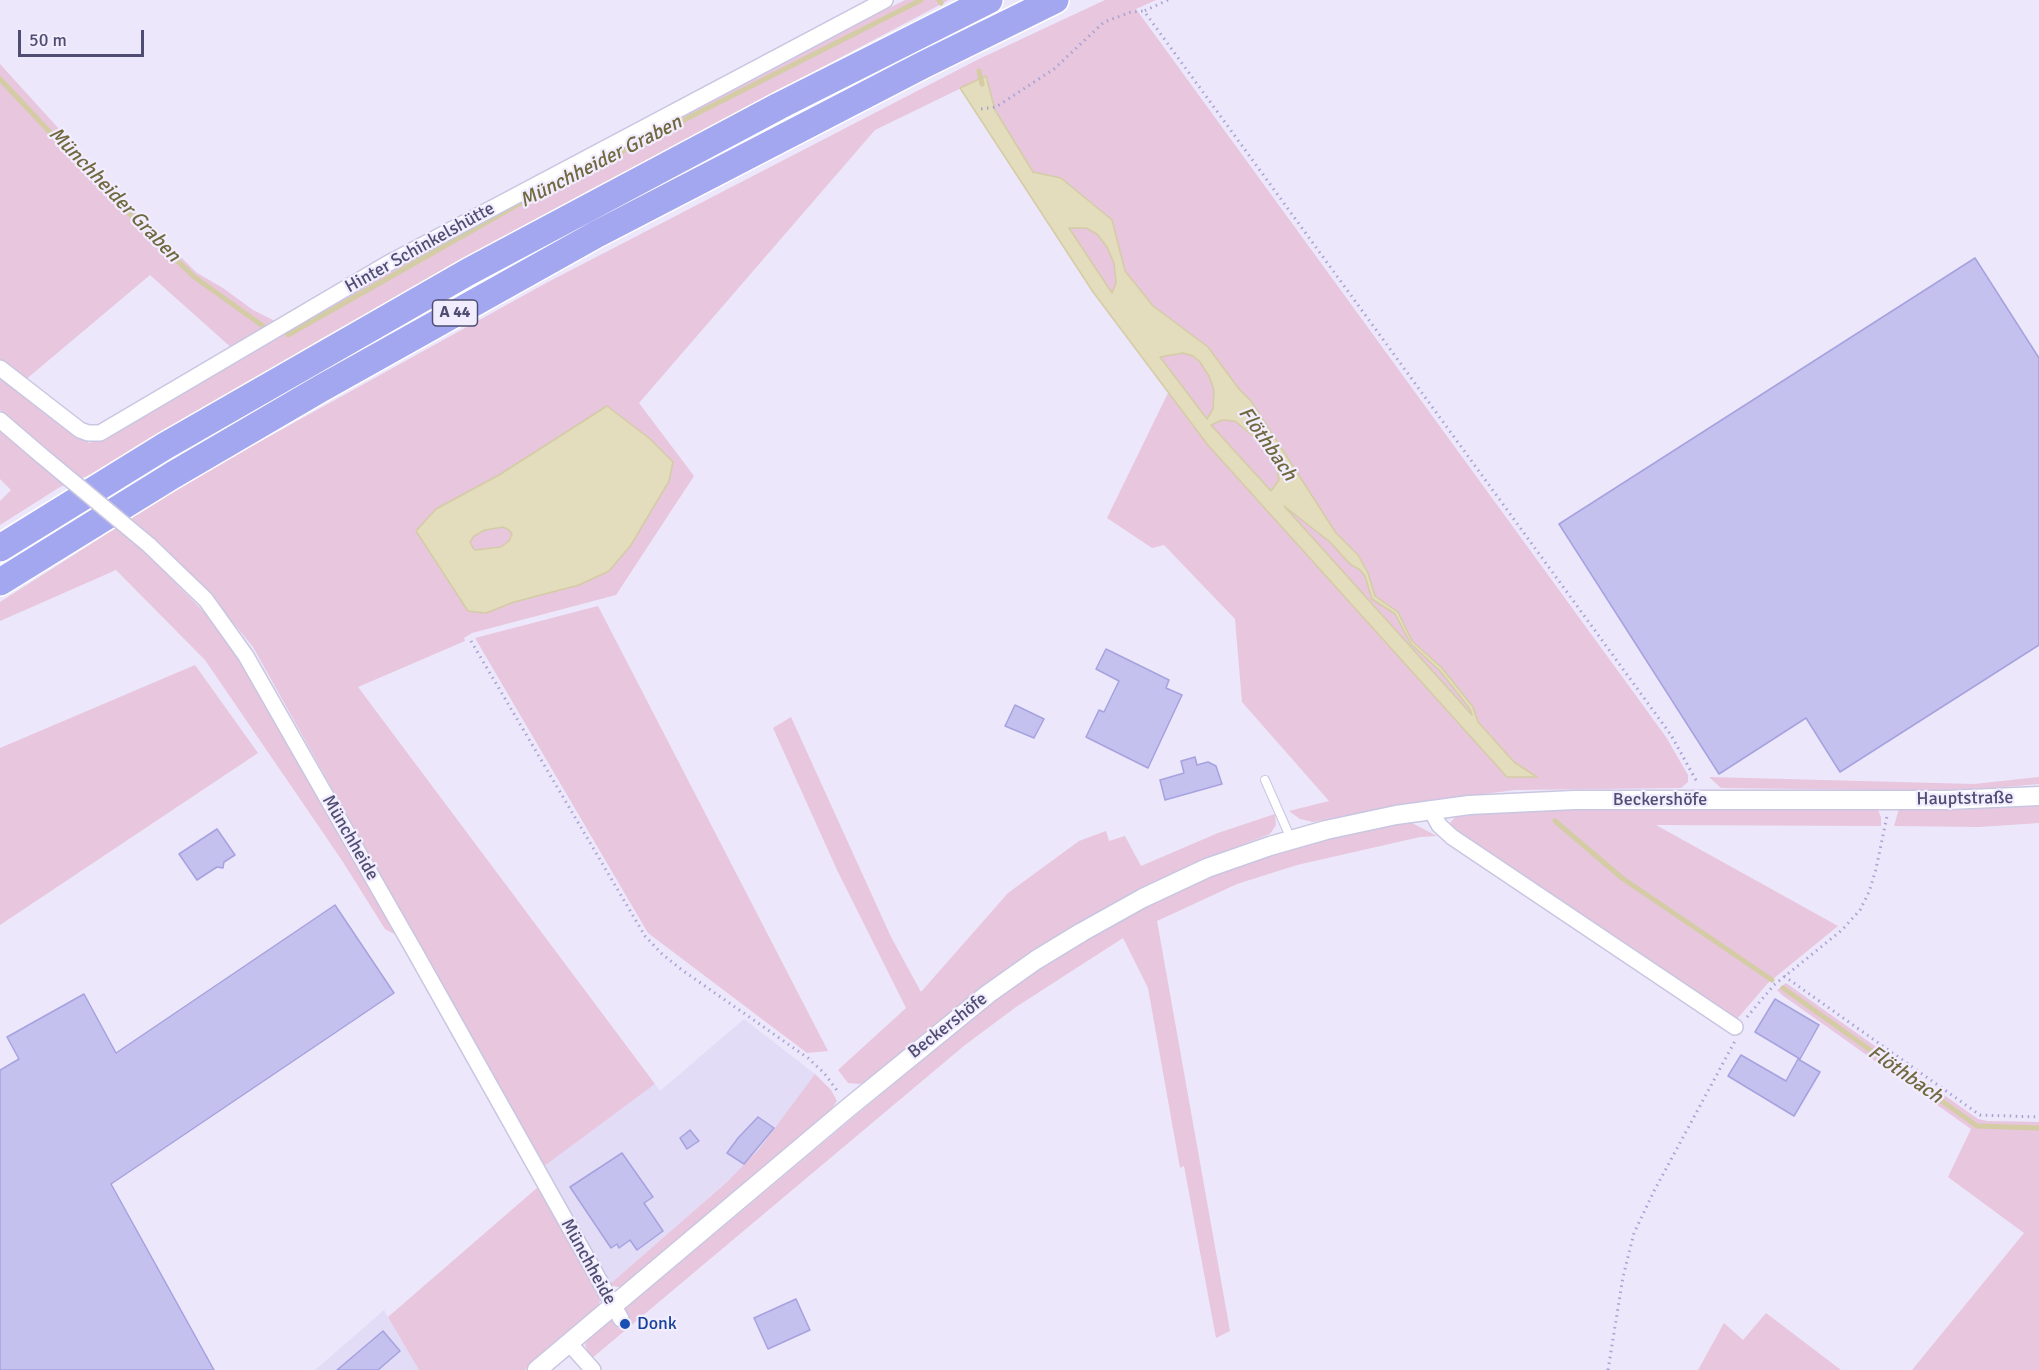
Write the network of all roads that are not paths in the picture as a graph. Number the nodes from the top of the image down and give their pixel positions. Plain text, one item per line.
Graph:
1 (885, 0) edge
2 (1055, 0) edge
3 (980, 4) edge
4 (0, 368) edge
5 (0, 420) edge
6 (0, 548) edge
7 (0, 582) edge
8 (1264, 780) dead end
9 (2039, 796) edge
10 (1890, 800) joint
11 (1431, 810) junction
12 (1292, 839) junction
13 (1735, 1027) road end
14 (617, 1313) junction
15 (569, 1343) junction
16 (537, 1370) edge
17 (593, 1370) edge

1 - 4 street, Hinter Schinkelshütte
2 - 7 highway, A 44
3 - 6 highway, A 44
5 - 14 street, Münchheide, bridge
8 - 12 lane
9 - 10 street, Hauptstraße
10 - 11 street, Beckershöfe
11 - 12 street, Beckershöfe
11 - 13 street
12 - 14 street, Beckershöfe
14 - 15 street, Beckershöfe
15 - 16 street, Beckershöfe
15 - 17 street

